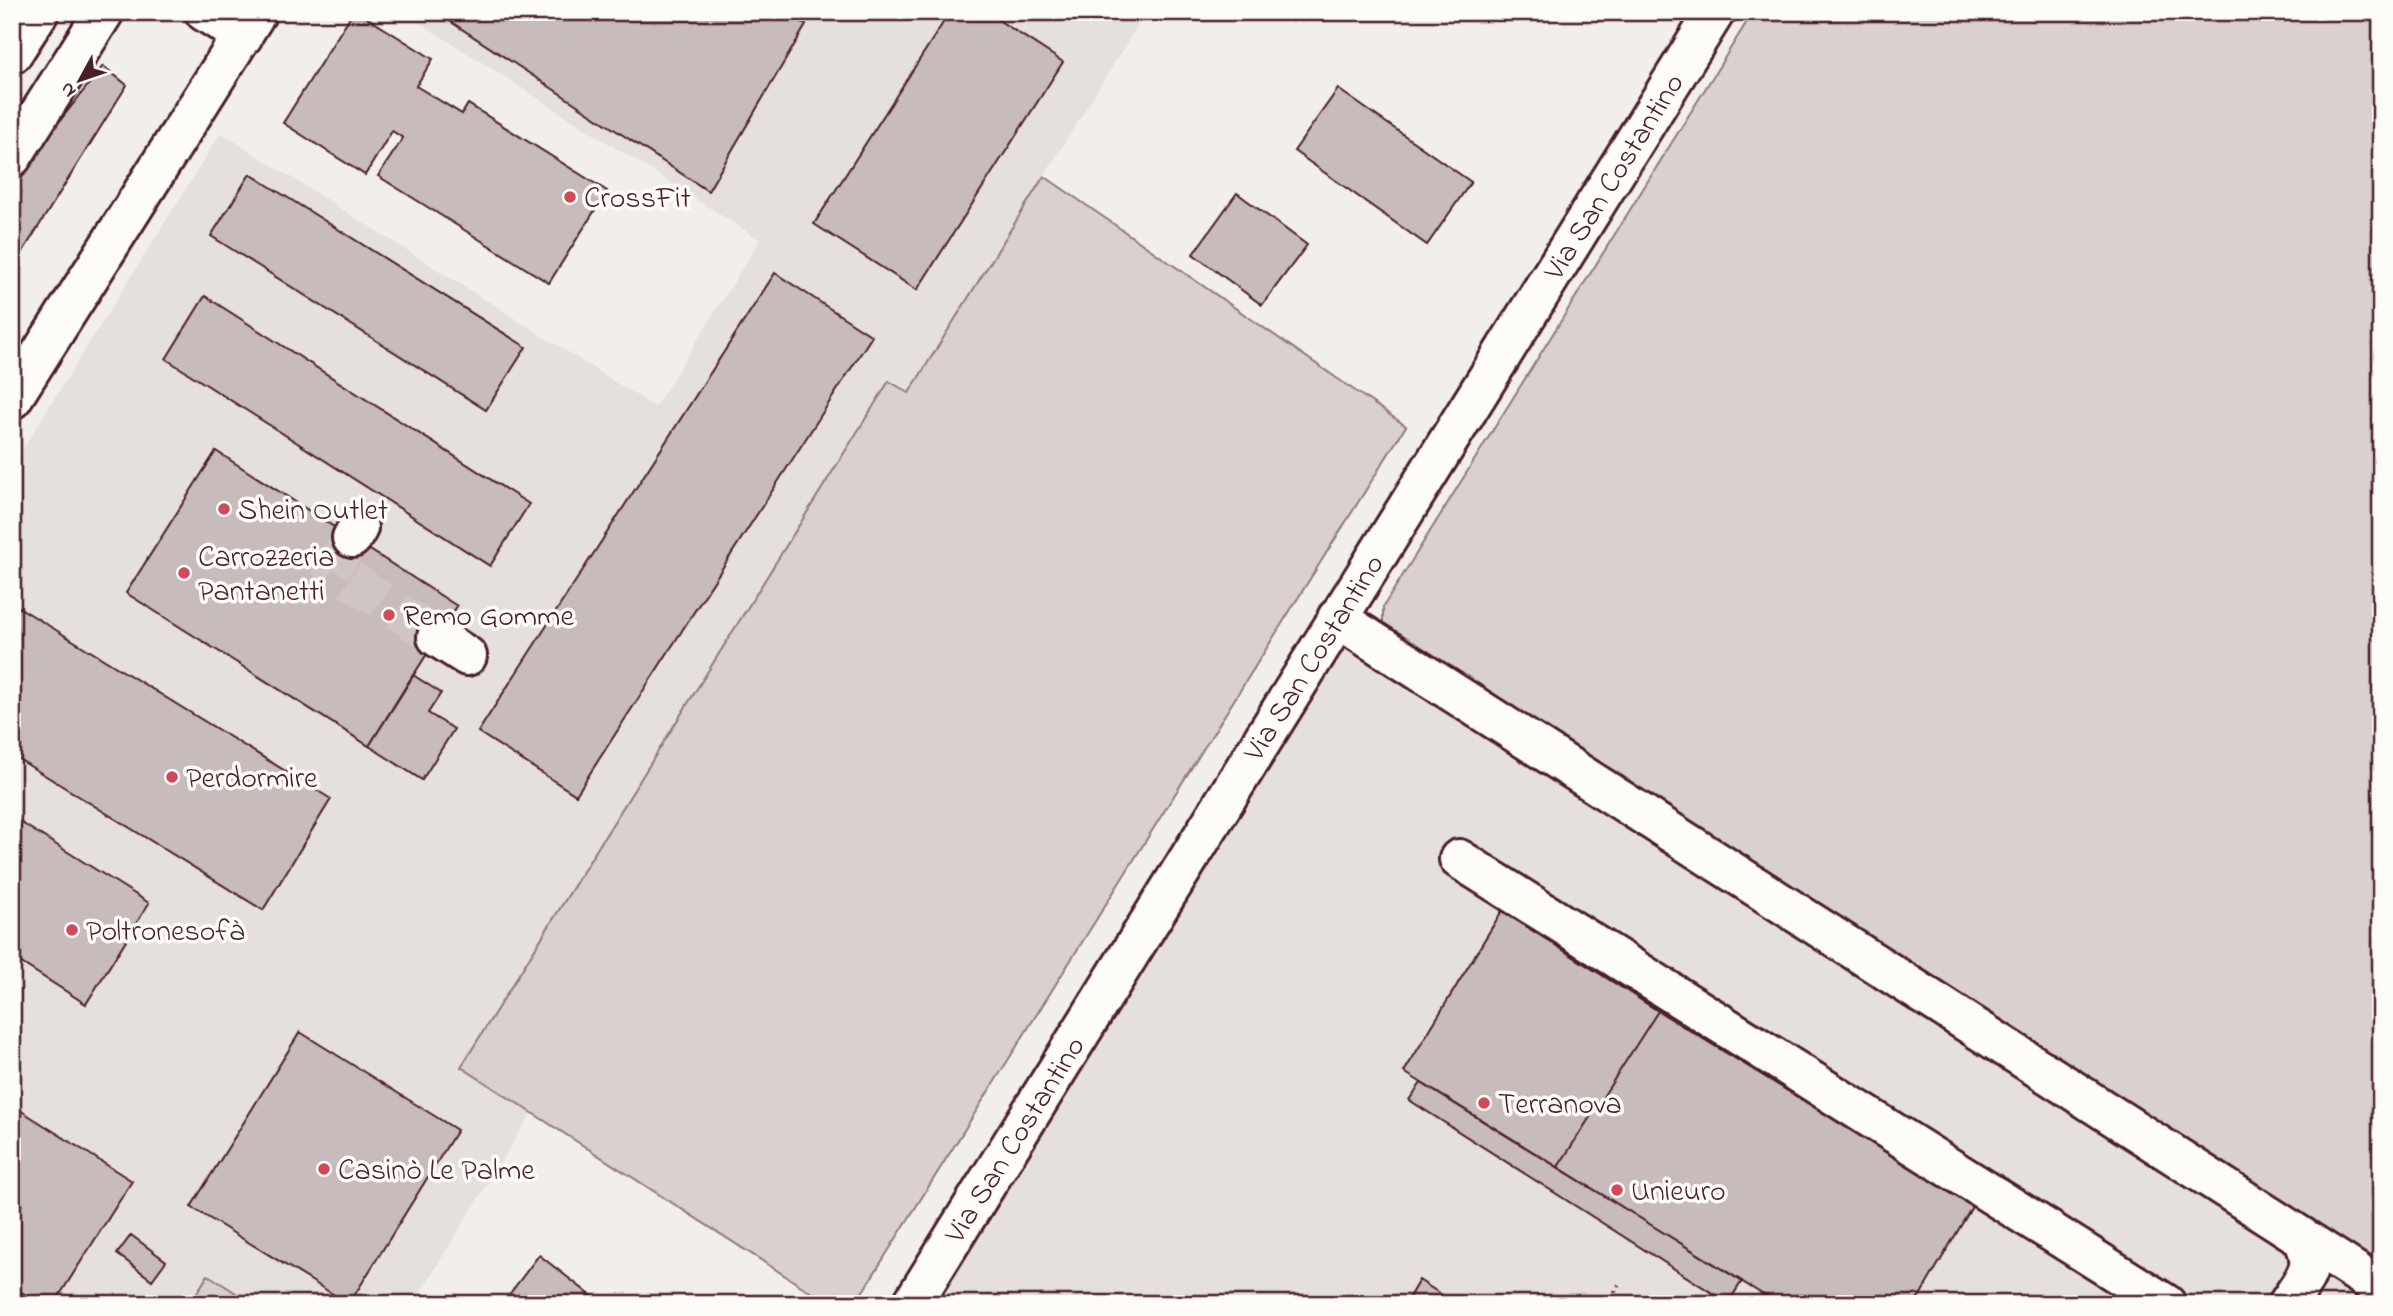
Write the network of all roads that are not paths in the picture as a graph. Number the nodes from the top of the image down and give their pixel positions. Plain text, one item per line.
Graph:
1 (38, 12) edge
2 (80, 12) edge
3 (104, 12) edge
4 (205, 12) edge
5 (1715, 12) edge
6 (250, 24) edge
7 (12, 54) edge
8 (12, 111) edge
9 (12, 158) edge
10 (12, 400) edge
11 (1337, 618) junction
12 (1459, 859) dead end
13 (2302, 1237) junction
14 (2345, 1265) junction
15 (2381, 1288) edge
16 (2297, 1290) edge
17 (912, 1304) edge
18 (2166, 1304) edge

1 - 7 street
2 - 8 street
3 - 9 street
4 - 6 street
5 - 11 street, Via San Costantino
6 - 10 street
11 - 13 street
11 - 17 street, Via San Costantino
12 - 18 street
13 - 14 street
13 - 16 street
14 - 15 street
14 - 16 street

